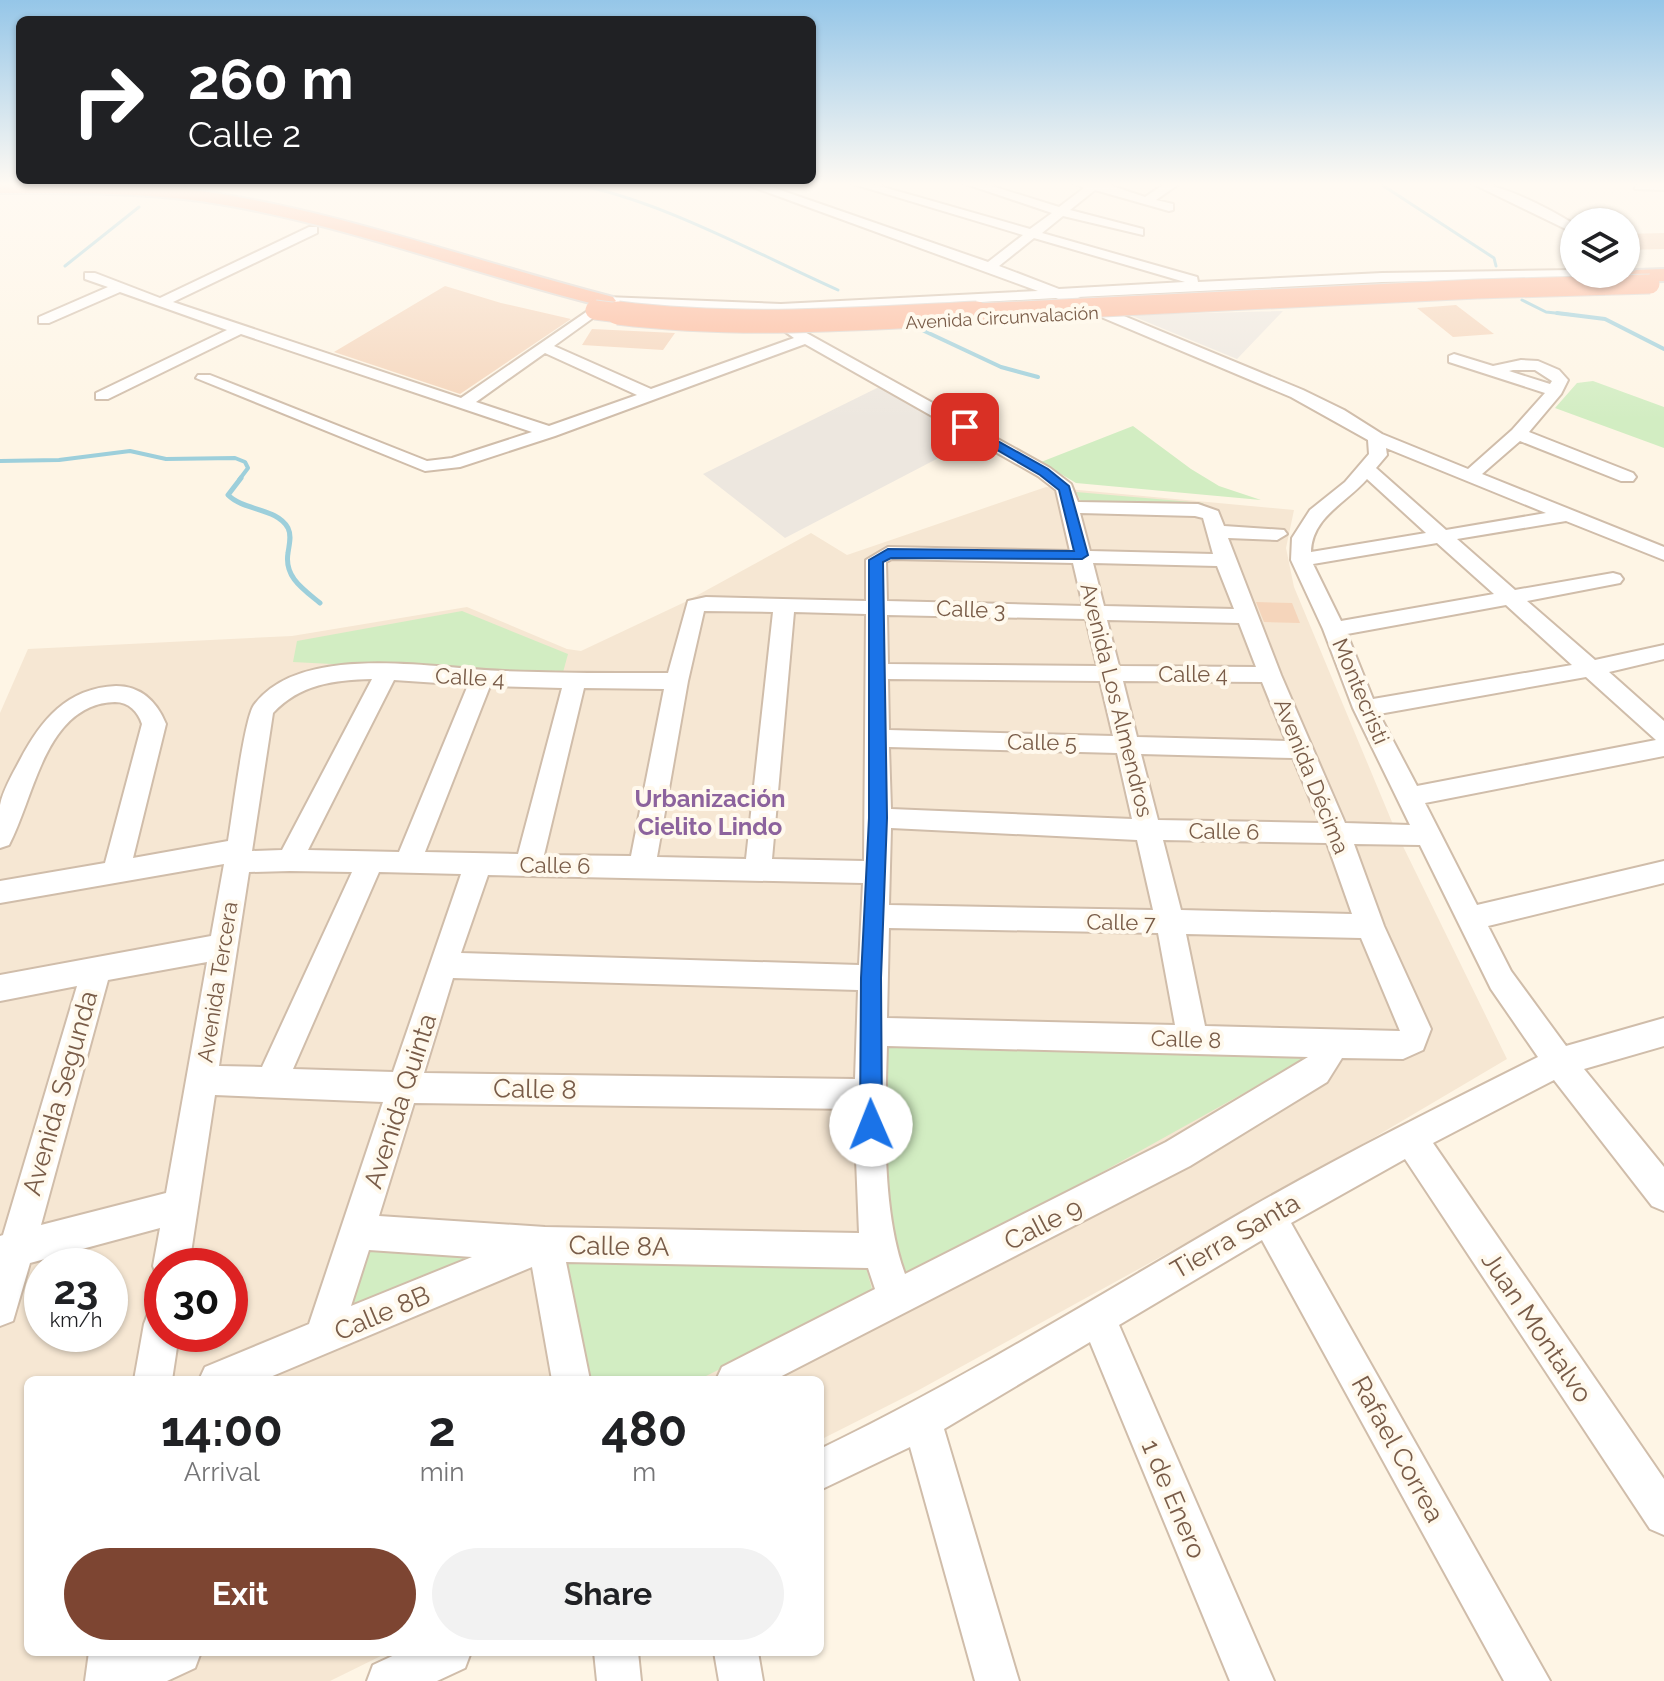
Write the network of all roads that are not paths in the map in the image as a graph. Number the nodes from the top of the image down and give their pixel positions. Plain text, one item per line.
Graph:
1 (259, 261) edge
2 (425, 261) edge
3 (974, 261) edge
4 (997, 261) edge
5 (1127, 261) edge
6 (990, 267) junction
7 (1560, 274) edge
8 (90, 276) dead end
9 (1654, 280) edge
10 (1211, 285) junction
11 (120, 287) junction
12 (1058, 292) junction
13 (161, 303) junction
14 (601, 305) junction
15 (1112, 313) junction
16 (44, 320) dead end
17 (240, 329) junction
18 (797, 333) junction
19 (544, 347) junction
20 (1454, 359) dead end
21 (204, 378) dead end
22 (102, 396) dead end
23 (653, 396) junction
24 (463, 404) junction
25 (549, 432) junction
26 (1518, 434) junction
27 (1376, 438) junction
28 (1367, 470) junction
29 (1471, 475) junction
30 (1627, 477) dead end
31 (1070, 507) junction
32 (1568, 515) junction
33 (1217, 532) junction
34 (1277, 534) dead end
35 (1441, 538) junction
36 (1664, 554) edge
37 (1082, 555) junction
38 (1225, 560) junction
39 (1301, 560) junction
40 (1613, 579) dead end
41 (1509, 597) junction
42 (784, 605) junction
43 (875, 605) junction
44 (1096, 613) junction
45 (1247, 616) junction
46 (1334, 629) junction
47 (1664, 652) edge
48 (1590, 669) junction
49 (876, 671) junction
50 (386, 673) junction
51 (1111, 674) junction
52 (1270, 675) junction
53 (482, 678) junction
54 (575, 681) junction
55 (677, 681) junction
56 (270, 700) joint
57 (1365, 708) junction
58 (1664, 734) edge
59 (878, 738) junction
60 (1128, 744) junction
61 (1664, 747) edge
62 (1301, 750) junction
63 (1409, 797) junction
64 (878, 818) junction
65 (1149, 830) junction
66 (1337, 834) junction
67 (1428, 835) junction
68 (0, 838) edge
69 (237, 856) junction
70 (290, 860) junction
71 (408, 863) junction
72 (369, 864) junction
73 (478, 865) junction
74 (528, 865) junction
75 (642, 867) junction
76 (116, 871) junction
77 (758, 871) junction
78 (875, 872) junction
79 (1664, 872) edge
80 (0, 892) edge
81 (873, 916) junction
82 (1471, 918) junction
83 (1170, 924) junction
84 (1370, 926) junction
85 (224, 946) junction
86 (443, 965) junction
87 (96, 970) junction
88 (871, 978) junction
89 (0, 988) edge
90 (872, 1032) junction
91 (1664, 1032) edge
92 (1193, 1039) junction
93 (1324, 1045) junction
94 (1403, 1045) joint
95 (1559, 1062) junction
96 (200, 1080) junction
97 (271, 1082) junction
98 (406, 1088) junction
99 (870, 1094) junction
100 (1410, 1138) junction
101 (1664, 1194) edge
102 (180, 1206) junction
103 (1268, 1217) junction
104 (358, 1232) junction
105 (545, 1244) junction
106 (174, 1248) edge
107 (879, 1251) junction
108 (8, 1252) edge
109 (897, 1300) junction
110 (0, 1308) edge
111 (1097, 1316) junction
112 (323, 1337) junction
113 (158, 1352) edge
114 (154, 1376) edge
115 (228, 1376) edge
116 (570, 1376) edge
117 (743, 1376) edge
118 (922, 1420) junction
119 (824, 1468) edge
120 (1664, 1515) edge
121 (110, 1656) edge
122 (171, 1656) edge
123 (441, 1656) edge
124 (616, 1656) edge
125 (737, 1656) edge
126 (107, 1681) edge
127 (119, 1681) edge
128 (389, 1681) edge
129 (619, 1681) edge
130 (741, 1681) edge
131 (997, 1681) edge
132 (1252, 1681) edge
133 (1528, 1681) edge

1 - 13 street
2 - 14 highway, Avenida Circunvalación
3 - 6 street
4 - 6 street
5 - 10 street
6 - 12 street
7 - 10 street, Avenida Circunvalación
8 - 11 street
9 - 14 highway, Avenida Circunvalación, bridge
9 - 15 street, Avenida Circunvalación
10 - 12 street, Avenida Circunvalación
11 - 13 street
11 - 16 street
12 - 14 street, Avenida Circunvalación
12 - 15 street
13 - 17 street
14 - 18 street, Avenida Circunvalación
14 - 19 street
15 - 18 street, Avenida Circunvalación
15 - 27 street
17 - 22 street
17 - 24 street
18 - 23 street
18 - 31 street, Avenida Los Almendros
19 - 23 street
19 - 24 street
20 - 26 street
21 - 25 street
23 - 25 street
24 - 25 street
26 - 29 street
26 - 30 street
27 - 28 street
27 - 29 street
28 - 35 street
28 - 39 street
29 - 32 street
31 - 33 street, Avenida Décima
31 - 37 street, Avenida Los Almendros
32 - 35 street
32 - 36 street
33 - 34 street
33 - 38 street, Avenida Décima
35 - 39 street
35 - 41 street
37 - 38 street
37 - 43 street
37 - 44 street, Avenida Los Almendros
38 - 45 street, Avenida Décima
39 - 46 street, Montecristi
40 - 41 street
41 - 46 street
41 - 48 street
42 - 43 street, Calle 3
42 - 55 street, Calle 3
42 - 77 street
43 - 44 street, Calle 3
43 - 49 street
44 - 45 street, Calle 3
44 - 51 street, Avenida Los Almendros
45 - 52 street, Avenida Décima
46 - 57 street, Montecristi
47 - 48 street
48 - 57 street
48 - 58 street
49 - 51 street, Calle 4
49 - 59 street
50 - 53 street, Calle 4
50 - 56 street, Calle 4
50 - 70 street
51 - 52 street, Calle 4
51 - 60 street, Avenida Los Almendros
52 - 62 street, Avenida Décima
53 - 54 street, Calle 4
53 - 71 street
54 - 55 street, Calle 4
54 - 74 street
55 - 75 street
56 - 69 street, Avenida Tercera
57 - 63 street, Montecristi
59 - 60 street, Calle 5
59 - 64 street
60 - 62 street, Calle 5
60 - 65 street, Avenida Los Almendros
61 - 63 street
62 - 66 street, Avenida Décima
63 - 67 street, Montecristi
64 - 65 street, Calle 6
64 - 78 street
65 - 66 street, Calle 6
65 - 83 street, Avenida Los Almendros
66 - 67 street, Calle 6
66 - 84 street, Avenida Décima
67 - 82 street, Montecristi
68 - 76 street
69 - 70 street, Calle 6
69 - 76 street, Calle 6
69 - 85 street, Avenida Tercera
70 - 72 street, Calle 6
71 - 72 street, Calle 6
71 - 73 street, Calle 6
72 - 97 street
73 - 74 street, Calle 6
73 - 86 street, Avenida Quinta
74 - 75 street, Calle 6
75 - 77 street, Calle 6
76 - 80 street, Calle 6
77 - 78 street, Calle 6
78 - 81 street
79 - 82 street
81 - 83 street, Calle 7
81 - 88 street
82 - 95 street, Montecristi
83 - 84 street, Calle 7
83 - 92 street, Avenida Los Almendros
84 - 94 street, Avenida Décima
85 - 87 street
85 - 96 street, Avenida Tercera
86 - 88 street
86 - 98 street, Avenida Quinta
87 - 89 street
87 - 108 street, Avenida Segunda
88 - 90 street
90 - 92 street, Calle 8
90 - 99 street
91 - 95 street, Tierra Santa
92 - 93 street, Calle 8
93 - 94 street, Calle 8
93 - 109 street, Calle 9
95 - 100 street, Tierra Santa
95 - 101 street, Montecristi
96 - 97 street, Calle 8
96 - 102 street, Avenida Tercera
97 - 98 street, Calle 8
98 - 99 street, Calle 8
98 - 104 street, Avenida Quinta
99 - 107 street
100 - 103 street, Tierra Santa
100 - 120 street, Juan Montalvo
102 - 106 street, Avenida Tercera
102 - 108 street
103 - 111 street, Tierra Santa
103 - 133 street, Rafael Correa
104 - 105 street, Calle 8A
104 - 112 street, Avenida Quinta
105 - 107 street, Calle 8A
105 - 112 street, Calle 8B
105 - 116 street
107 - 109 street
108 - 110 street, Avenida Segunda
109 - 117 street, Calle 9
111 - 118 street, Tierra Santa
111 - 132 street, 1 de Enero
112 - 115 street, Calle 8B
113 - 114 street
118 - 119 street, Tierra Santa
118 - 131 street
121 - 126 street
122 - 127 street
123 - 128 street
124 - 129 street
125 - 130 street

